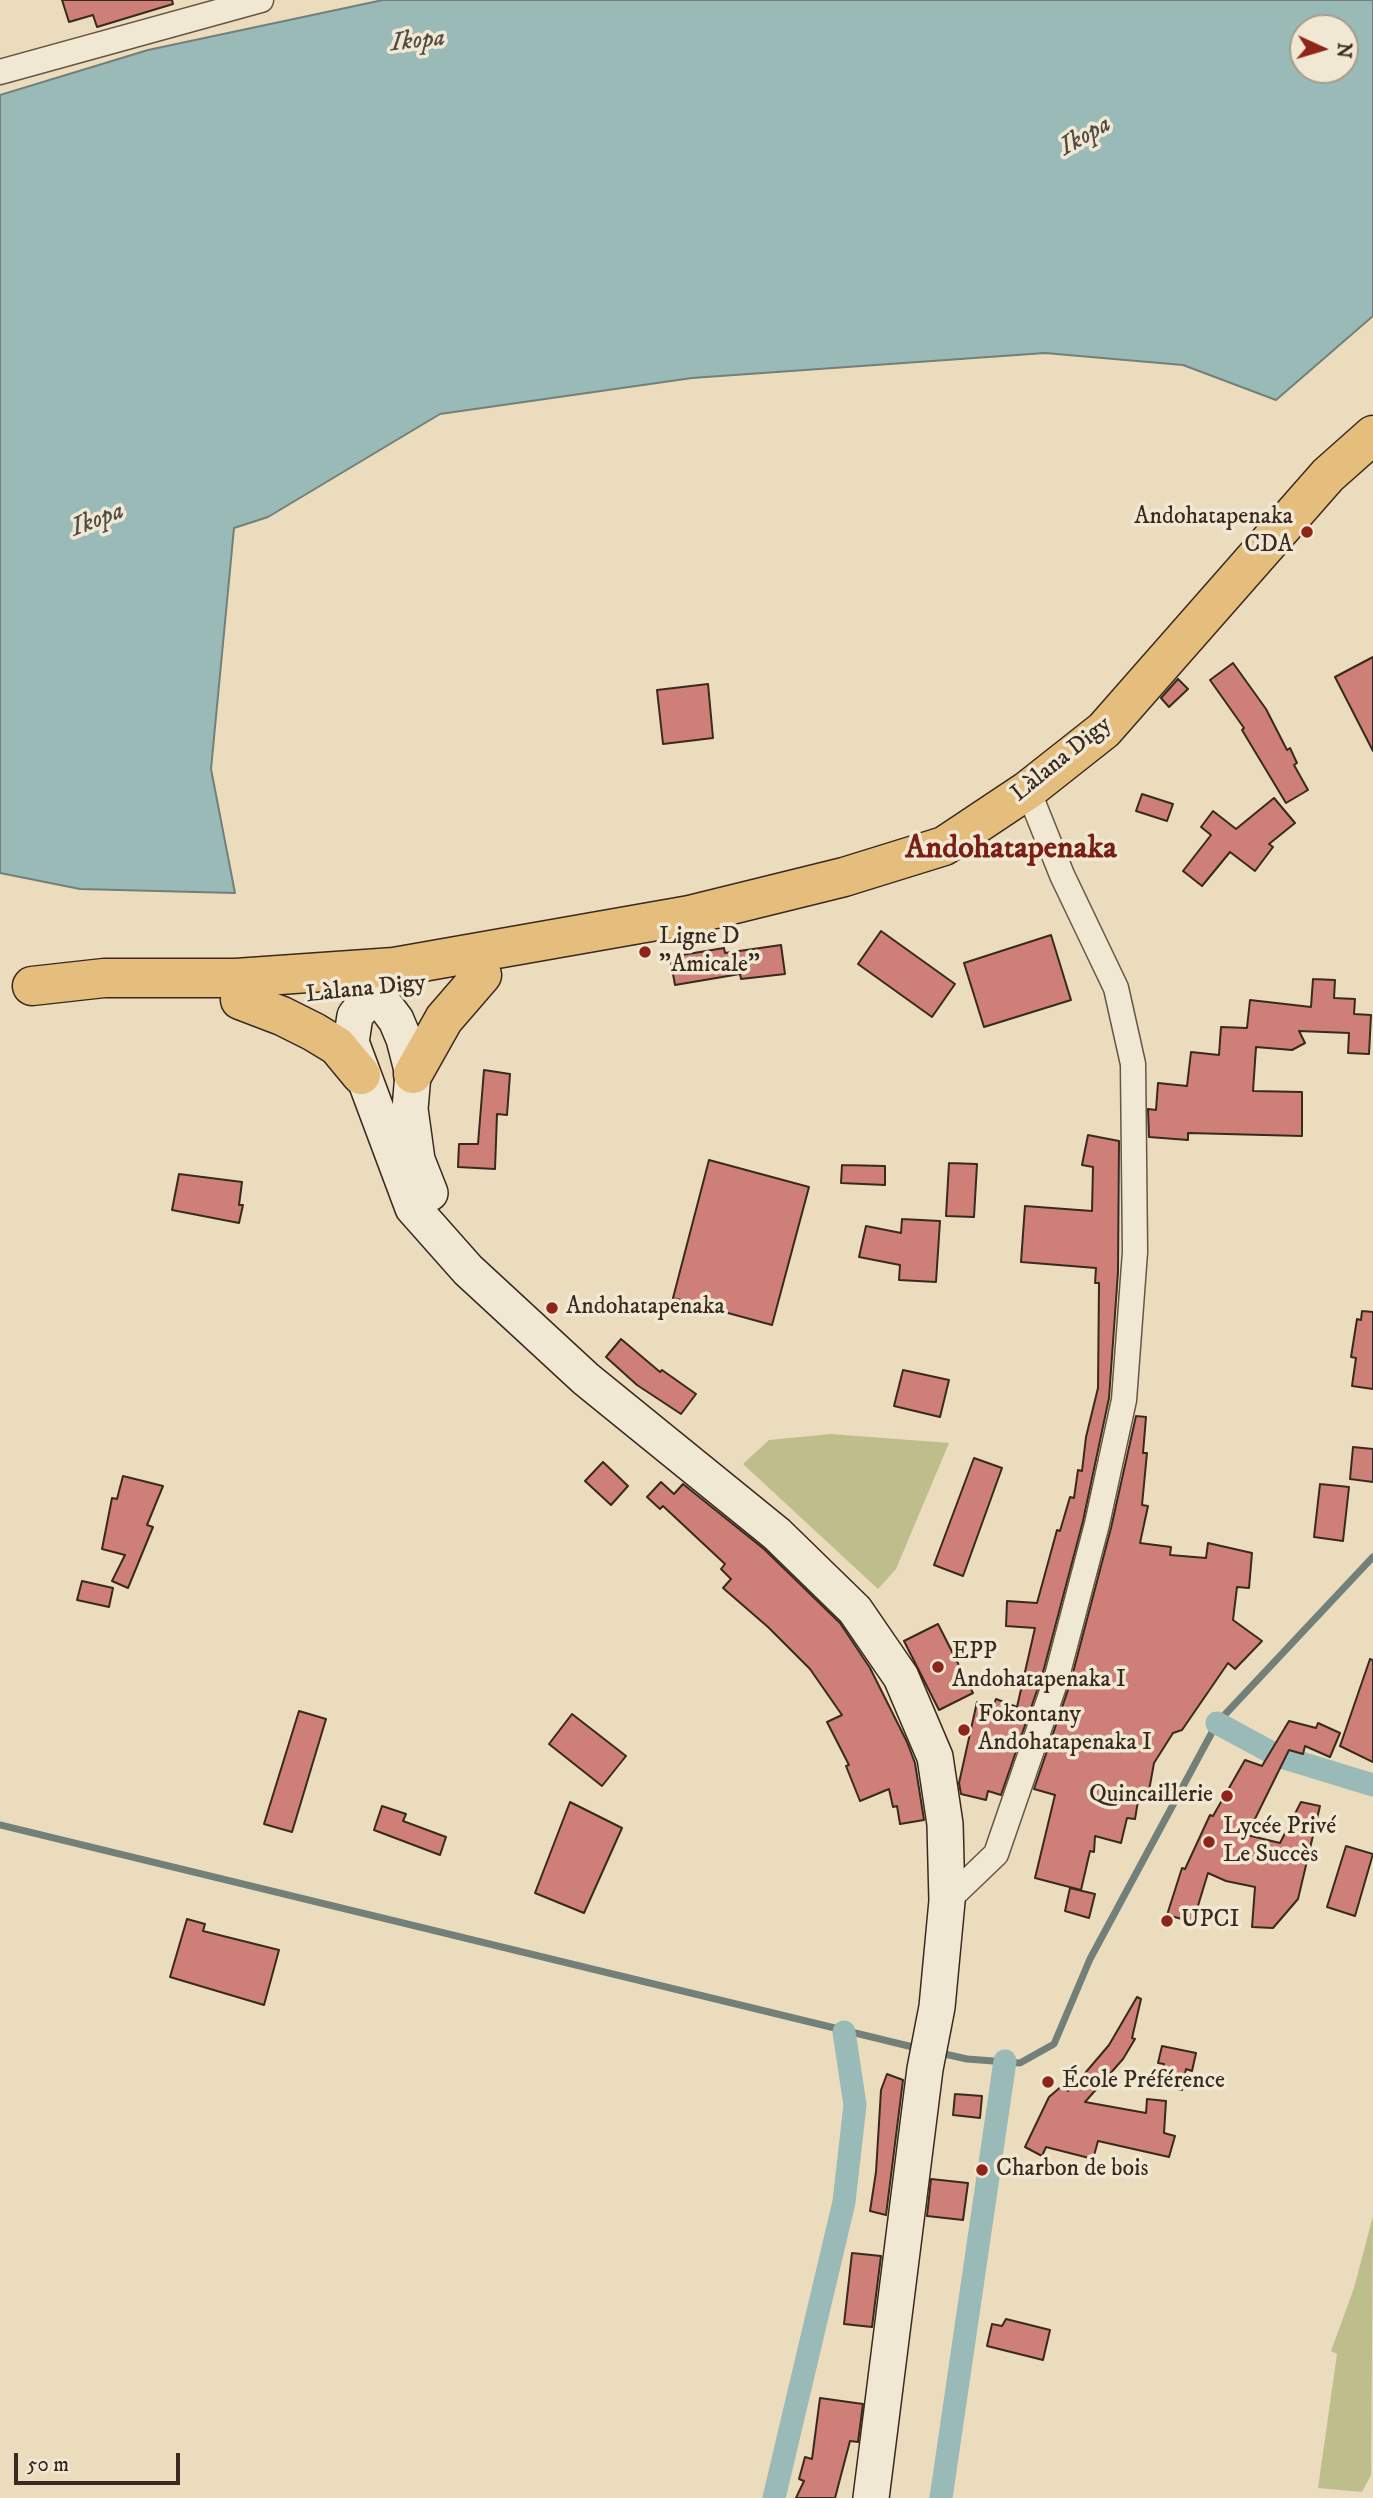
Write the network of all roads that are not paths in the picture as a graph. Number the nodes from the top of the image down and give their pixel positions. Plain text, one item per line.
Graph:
1 (261, 0) edge
2 (0, 72) edge
3 (1373, 435) edge
4 (1028, 790) junction
5 (691, 915) junction
6 (482, 975) junction
7 (373, 977) junction
8 (16, 983) edge
9 (240, 1000) junction
10 (413, 1074) junction
11 (361, 1075) junction
12 (437, 1234) junction
13 (947, 1901) junction
14 (871, 2498) edge

1 - 2 street
3 - 4 main road, Làlana Digy
4 - 5 main road, Làlana Digy
4 - 13 street
5 - 6 main road, Làlana Digy
5 - 7 main road, Làlana Digy
6 - 7 main road, Làlana Digy
6 - 10 main road
7 - 8 main road, Làlana Digy
7 - 9 main road, Làlana Digy
7 - 10 street
7 - 11 street
8 - 9 main road, Làlana Digy
9 - 11 main road
10 - 12 street
11 - 12 street
12 - 13 street
13 - 14 street

